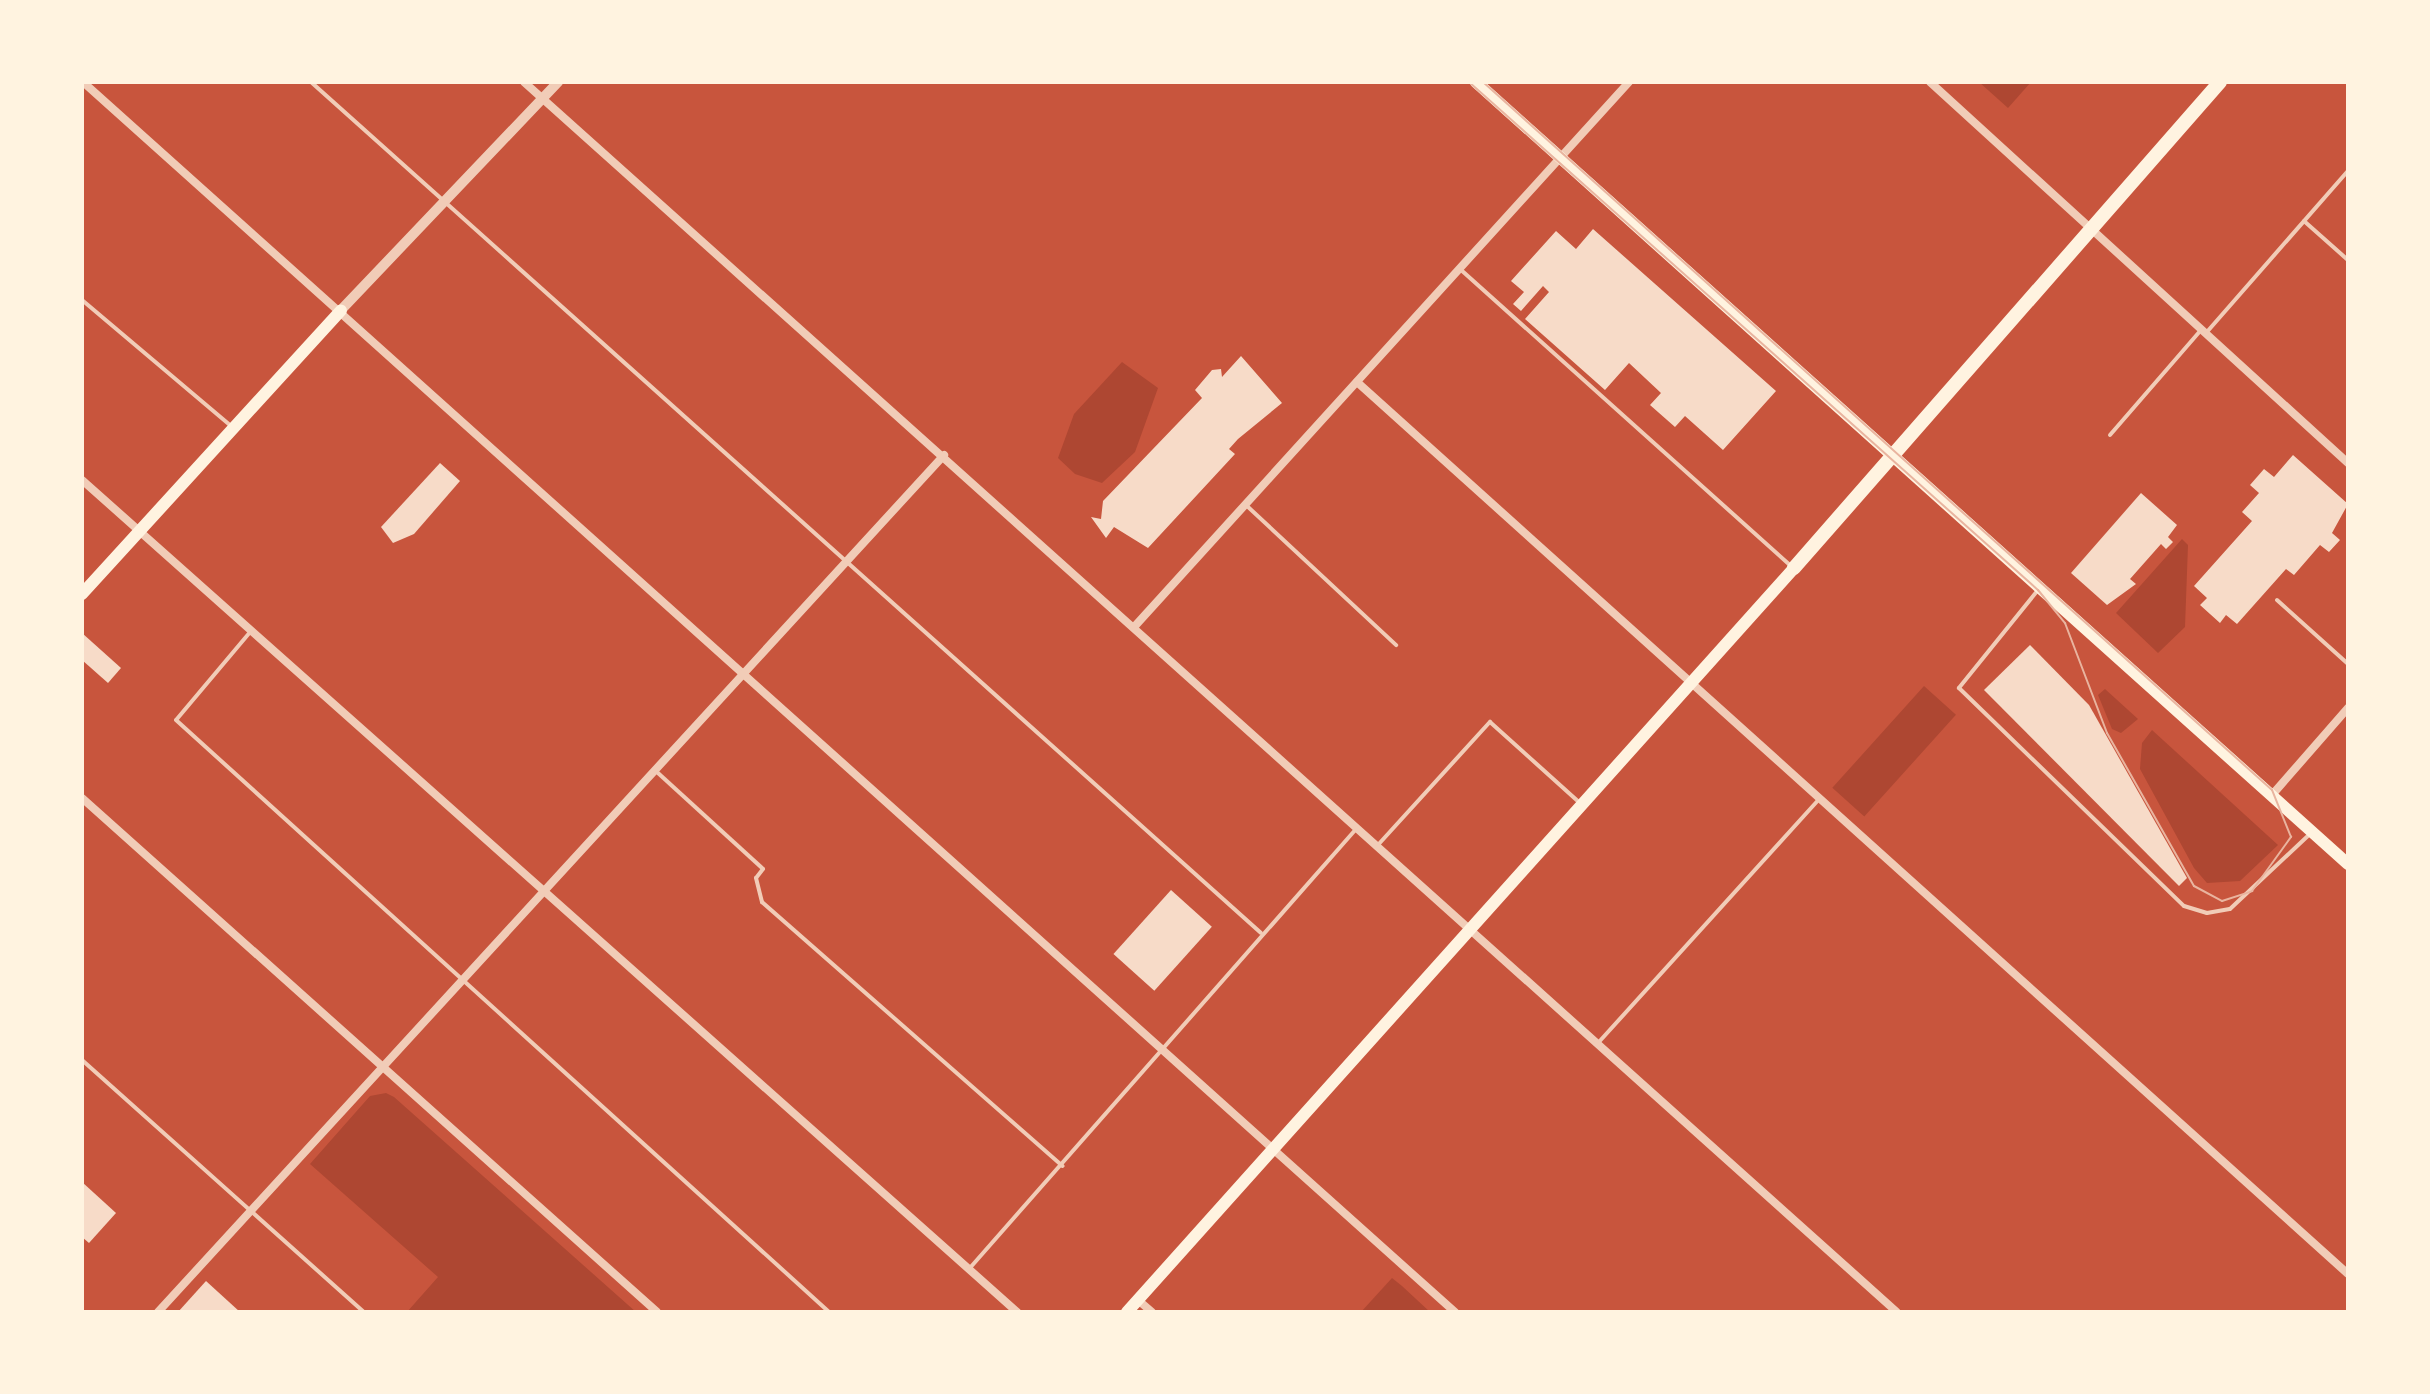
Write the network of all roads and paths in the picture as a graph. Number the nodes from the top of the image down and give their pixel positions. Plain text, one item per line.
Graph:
1 (83, 82) edge
2 (311, 82) edge
3 (524, 82) edge
4 (558, 82) edge
5 (1476, 82) edge
6 (1629, 82) edge
7 (1930, 82) edge
8 (2220, 82) edge
9 (543, 98) junction
10 (1561, 157) junction
11 (2348, 171) edge
12 (447, 202) junction
13 (2304, 221) junction
14 (2094, 225) junction
15 (2348, 260) edge
16 (1460, 269) junction
17 (82, 300) edge
18 (341, 310) junction
19 (2204, 331) junction
20 (1357, 382) junction
21 (232, 427) junction
22 (2110, 435) dead end
23 (1891, 452) junction
24 (944, 455) junction
25 (2348, 463) edge
26 (82, 480) edge
27 (1247, 506) junction
28 (138, 530) junction
29 (851, 562) junction
30 (1794, 568) junction
31 (2041, 587) junction
32 (82, 594) edge
33 (2277, 600) dead end
34 (1135, 626) junction
35 (251, 631) junction
36 (1396, 645) dead end
37 (2348, 664) edge
38 (743, 678) junction
39 (1692, 682) junction
40 (2348, 708) edge
41 (658, 773) junction
42 (2272, 795) junction
43 (1820, 797) junction
44 (83, 802) edge
45 (1582, 805) junction
46 (1357, 828) junction
47 (2312, 832) junction
48 (1377, 846) junction
49 (2348, 864) edge
50 (542, 890) junction
51 (1470, 929) junction
52 (1261, 933) junction
53 (457, 979) junction
54 (1598, 1043) junction
55 (1158, 1047) junction
56 (82, 1060) edge
57 (380, 1065) junction
58 (1273, 1149) junction
59 (1063, 1166) junction
60 (250, 1210) junction
61 (969, 1269) junction
62 (2348, 1274) edge
63 (1138, 1300) junction
64 (158, 1312) edge
65 (364, 1312) edge
66 (657, 1312) edge
67 (829, 1312) edge
68 (1017, 1312) edge
69 (1127, 1312) edge
70 (1152, 1312) edge
71 (1455, 1312) edge
72 (1897, 1312) edge

1 - 18 street
2 - 12 lane
3 - 9 street
4 - 9 street
5 - 10 main road
6 - 10 street
7 - 14 street
8 - 14 main road
9 - 12 street
9 - 24 street
10 - 16 street
10 - 23 main road
11 - 13 lane
12 - 18 street
12 - 29 lane
13 - 15 lane
13 - 19 lane
14 - 19 street
14 - 23 main road
16 - 20 street
16 - 30 lane
17 - 21 lane
18 - 21 main road
18 - 38 street
19 - 22 lane
19 - 25 street
20 - 27 street
20 - 39 street
21 - 28 main road
23 - 30 main road
23 - 31 main road
24 - 29 street
24 - 34 street
26 - 28 street
27 - 34 street
27 - 36 lane
28 - 32 main road
28 - 35 street
29 - 38 street
29 - 52 lane
30 - 39 main road
31 - 42 main road
31 - 47 lane
33 - 37 lane
34 - 46 street
35 - 50 street
35 - 53 lane
38 - 41 street
38 - 55 street
39 - 43 street
39 - 45 main road
40 - 42 street
41 - 50 street
41 - 59 lane
42 - 47 main road
43 - 54 lane
43 - 62 street
44 - 57 street
45 - 48 lane
45 - 51 main road
46 - 48 street
46 - 52 lane
47 - 49 main road
48 - 51 street
50 - 53 street
50 - 61 street
51 - 54 street
51 - 58 main road
52 - 55 lane
53 - 57 street
53 - 67 lane
54 - 72 street
55 - 58 street
55 - 59 lane
56 - 60 lane
57 - 60 street
57 - 66 street
58 - 63 main road
58 - 71 street
59 - 61 lane
60 - 64 street
60 - 65 lane
61 - 68 street
63 - 69 main road
63 - 70 street

